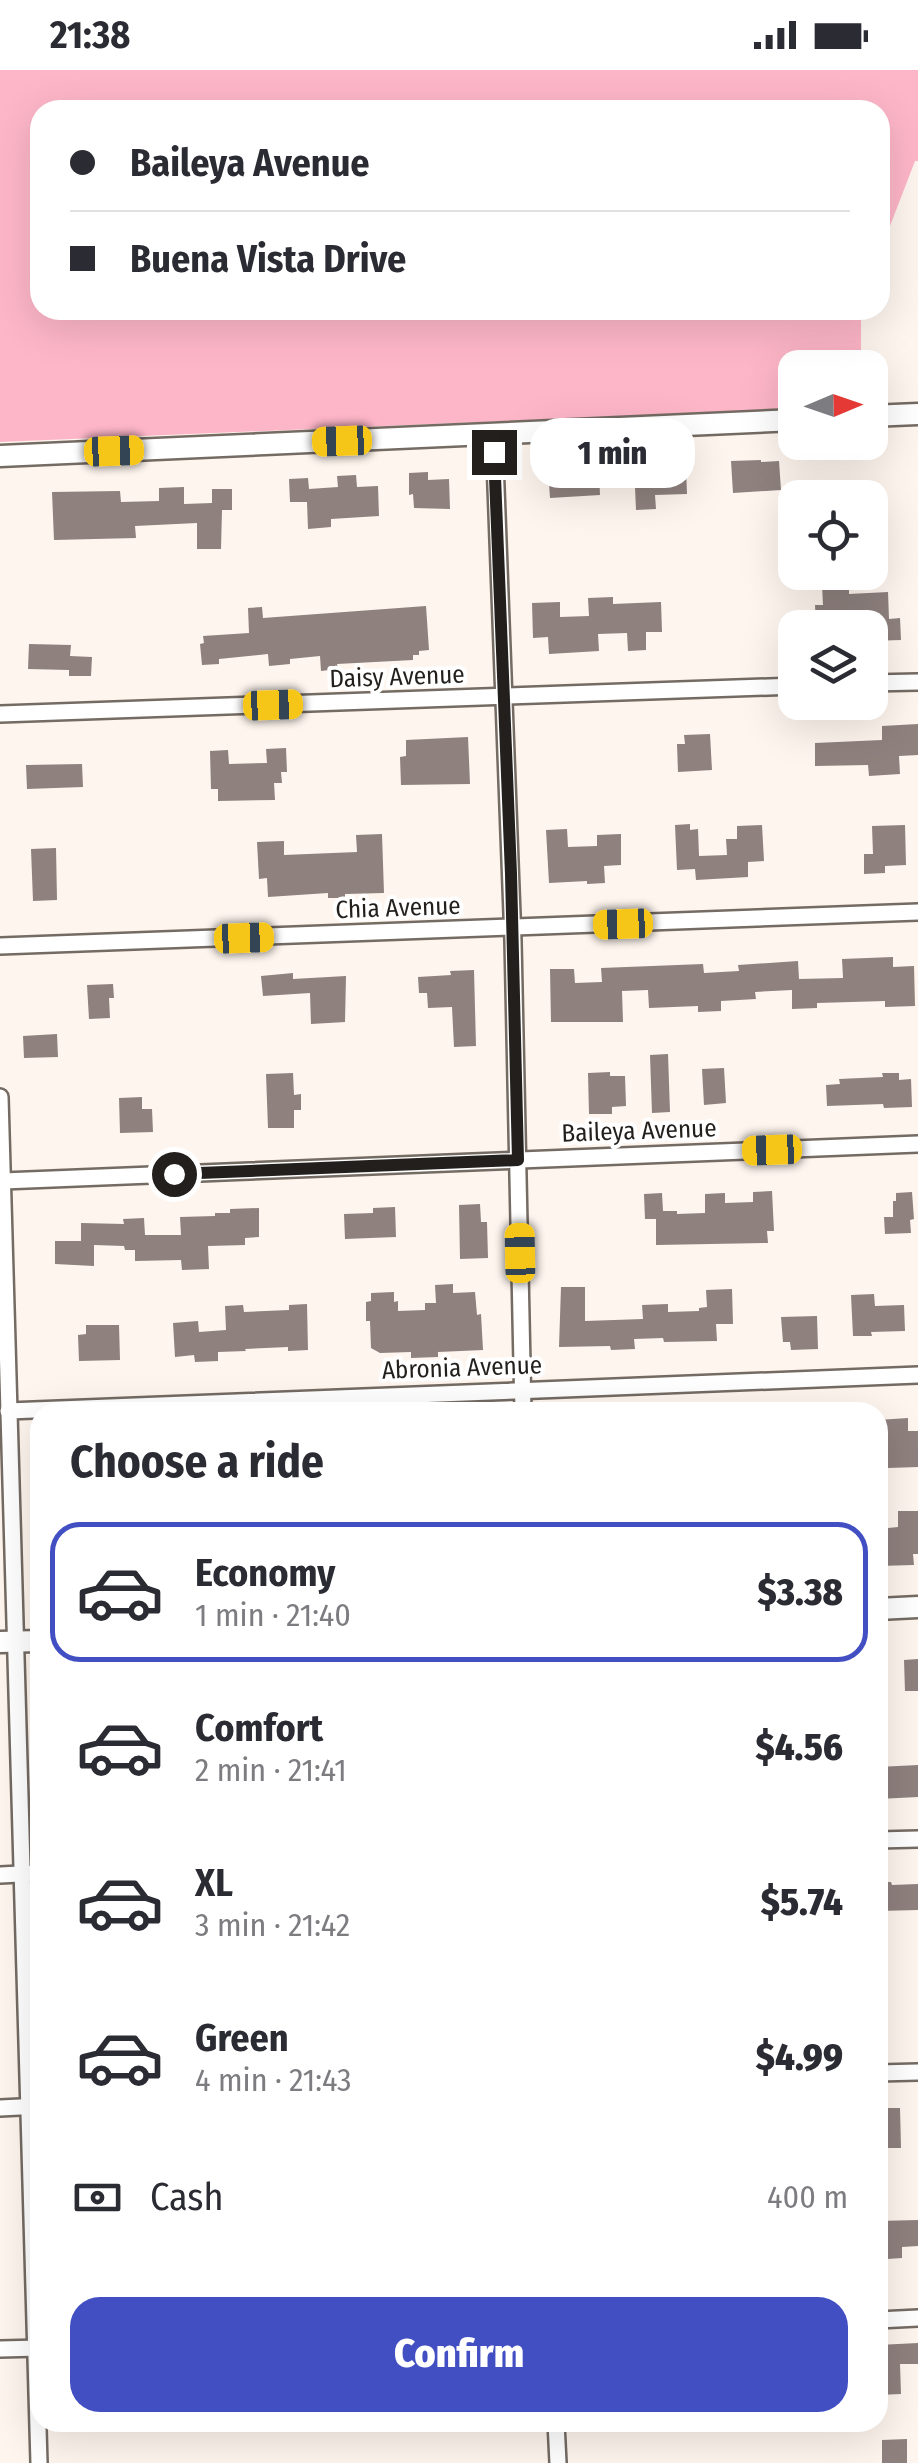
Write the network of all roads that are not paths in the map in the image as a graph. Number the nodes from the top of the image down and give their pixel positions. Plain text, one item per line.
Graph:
1 (918, 414) edge
2 (888, 415) edge
3 (778, 421) edge
4 (494, 434) junction
5 (0, 456) edge
6 (918, 682) edge
7 (888, 683) edge
8 (778, 687) edge
9 (505, 697) junction
10 (0, 714) edge
11 (918, 912) edge
12 (513, 928) junction
13 (0, 946) edge
14 (0, 1096) edge
15 (918, 1144) edge
16 (518, 1160) junction
17 (2, 1181) junction
18 (918, 1375) edge
19 (522, 1390) junction
20 (228, 1402) edge
21 (523, 1402) edge
22 (30, 1410) edge
23 (8, 1411) junction
24 (918, 1608) edge
25 (888, 1609) edge
26 (8, 1642) edge
27 (918, 1838) edge
28 (888, 1840) edge
29 (0, 1874) edge
30 (23, 1874) junction
31 (30, 1874) edge
32 (30, 2022) edge
33 (918, 2072) edge
34 (888, 2073) edge
35 (30, 2106) edge
36 (0, 2108) edge
37 (918, 2318) edge
38 (888, 2320) edge
39 (30, 2348) edge
40 (0, 2349) edge
41 (38, 2432) edge
42 (556, 2432) edge
43 (39, 2463) edge
44 (558, 2463) edge

1 - 2 street
3 - 4 street
4 - 5 street
4 - 9 street
6 - 7 street
8 - 9 street, Daisy Avenue
9 - 10 street, Daisy Avenue
9 - 12 street
11 - 12 street, Chia Avenue
12 - 13 street, Chia Avenue
12 - 16 street
14 - 17 street
15 - 16 street, Baileya Avenue
16 - 17 street, Baileya Avenue
16 - 19 street
17 - 23 street
18 - 19 street, Abronia Avenue
19 - 20 street, Abronia Avenue
19 - 21 street
22 - 23 street, Abronia Avenue
23 - 26 street
24 - 25 street
26 - 30 street
27 - 28 street
29 - 30 street
30 - 31 street
30 - 32 street
33 - 34 street
35 - 36 street
37 - 38 street
39 - 40 street
41 - 43 street
42 - 44 street

